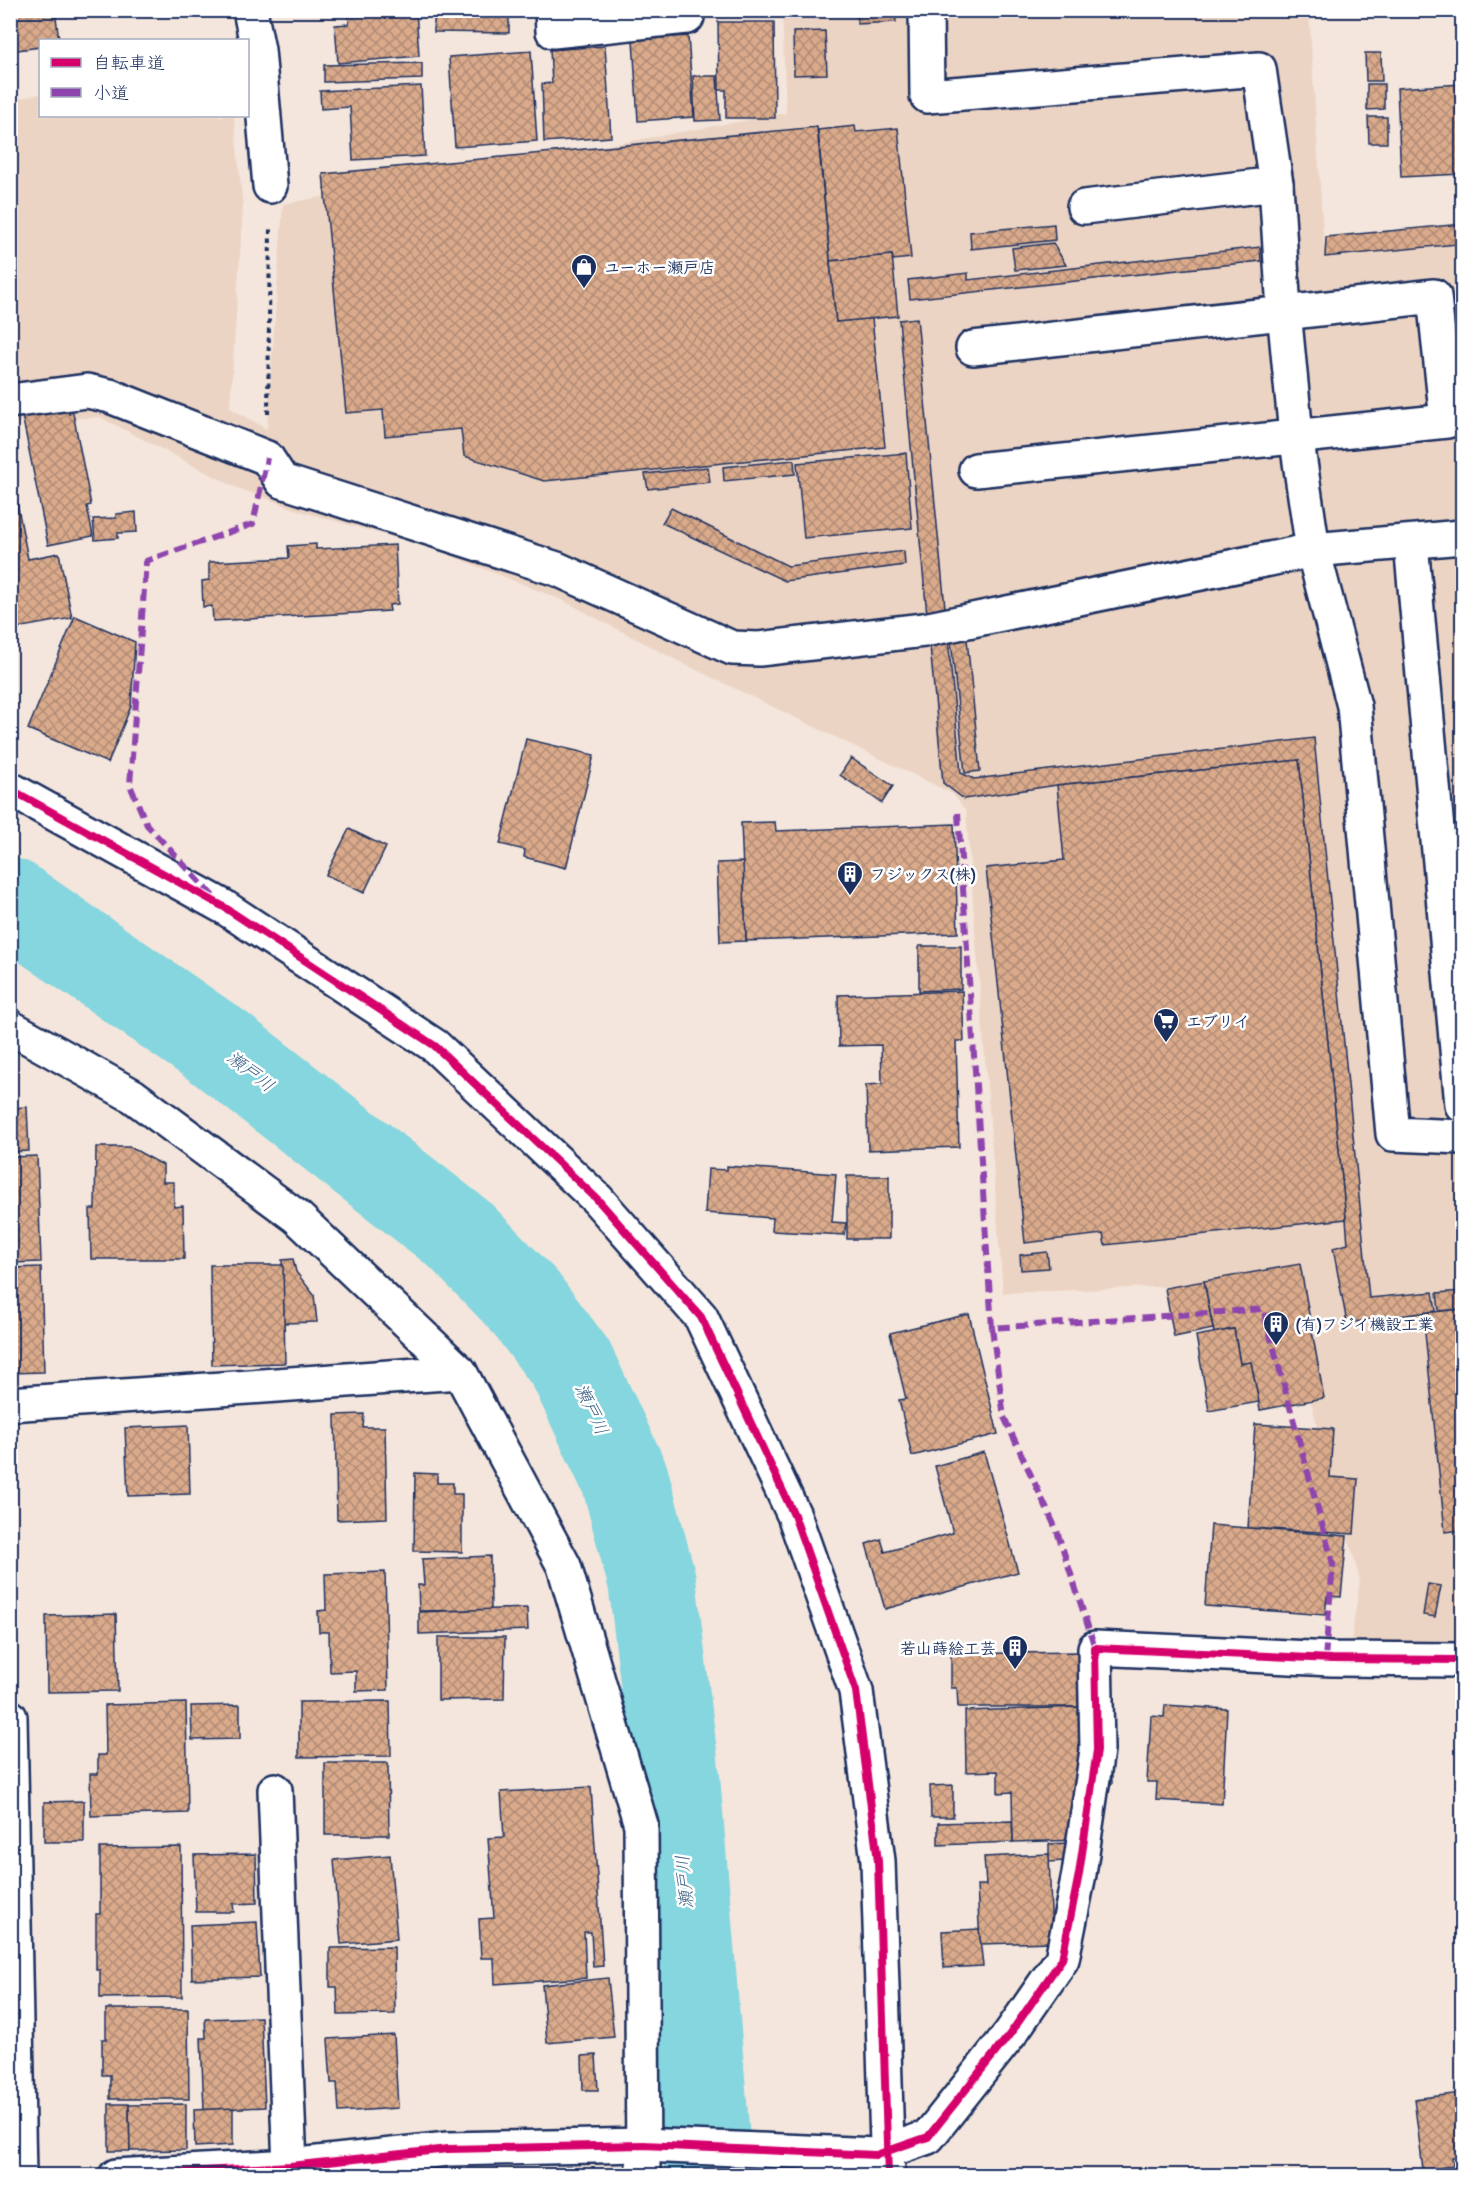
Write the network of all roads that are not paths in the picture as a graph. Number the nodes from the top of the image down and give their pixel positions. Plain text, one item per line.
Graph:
1 (250, 10) edge
2 (552, 10) edge
3 (926, 10) edge
4 (687, 17) dead end
5 (1276, 184) junction
6 (270, 186) road end
7 (1084, 207) dead end
8 (1284, 311) junction
9 (973, 348) dead end
10 (10, 401) edge
11 (1296, 435) junction
12 (976, 470) dead end
13 (1462, 537) edge
14 (1411, 543) junction
15 (1313, 550) junction
16 (10, 789) edge
17 (10, 1027) edge
18 (1462, 1105) edge
19 (1462, 1137) edge
20 (460, 1372) junction
21 (10, 1404) edge
22 (1462, 1660) edge
23 (10, 1717) edge
24 (274, 1790) dead end
25 (648, 2156) edge
26 (884, 2160) edge
27 (290, 2166) junction
28 (20, 2175) edge
29 (116, 2175) edge

1 - 6 street
2 - 4 street
3 - 5 street
5 - 7 street
5 - 8 street
8 - 9 street
8 - 11 street
8 - 11 street
10 - 15 street
11 - 12 street
11 - 15 street
13 - 14 street
14 - 15 street
14 - 18 street
15 - 19 street
16 - 26 street
17 - 20 street
20 - 21 street
20 - 25 street
22 - 26 street
23 - 28 street
24 - 27 street
25 - 26 street
25 - 27 street
27 - 29 street

